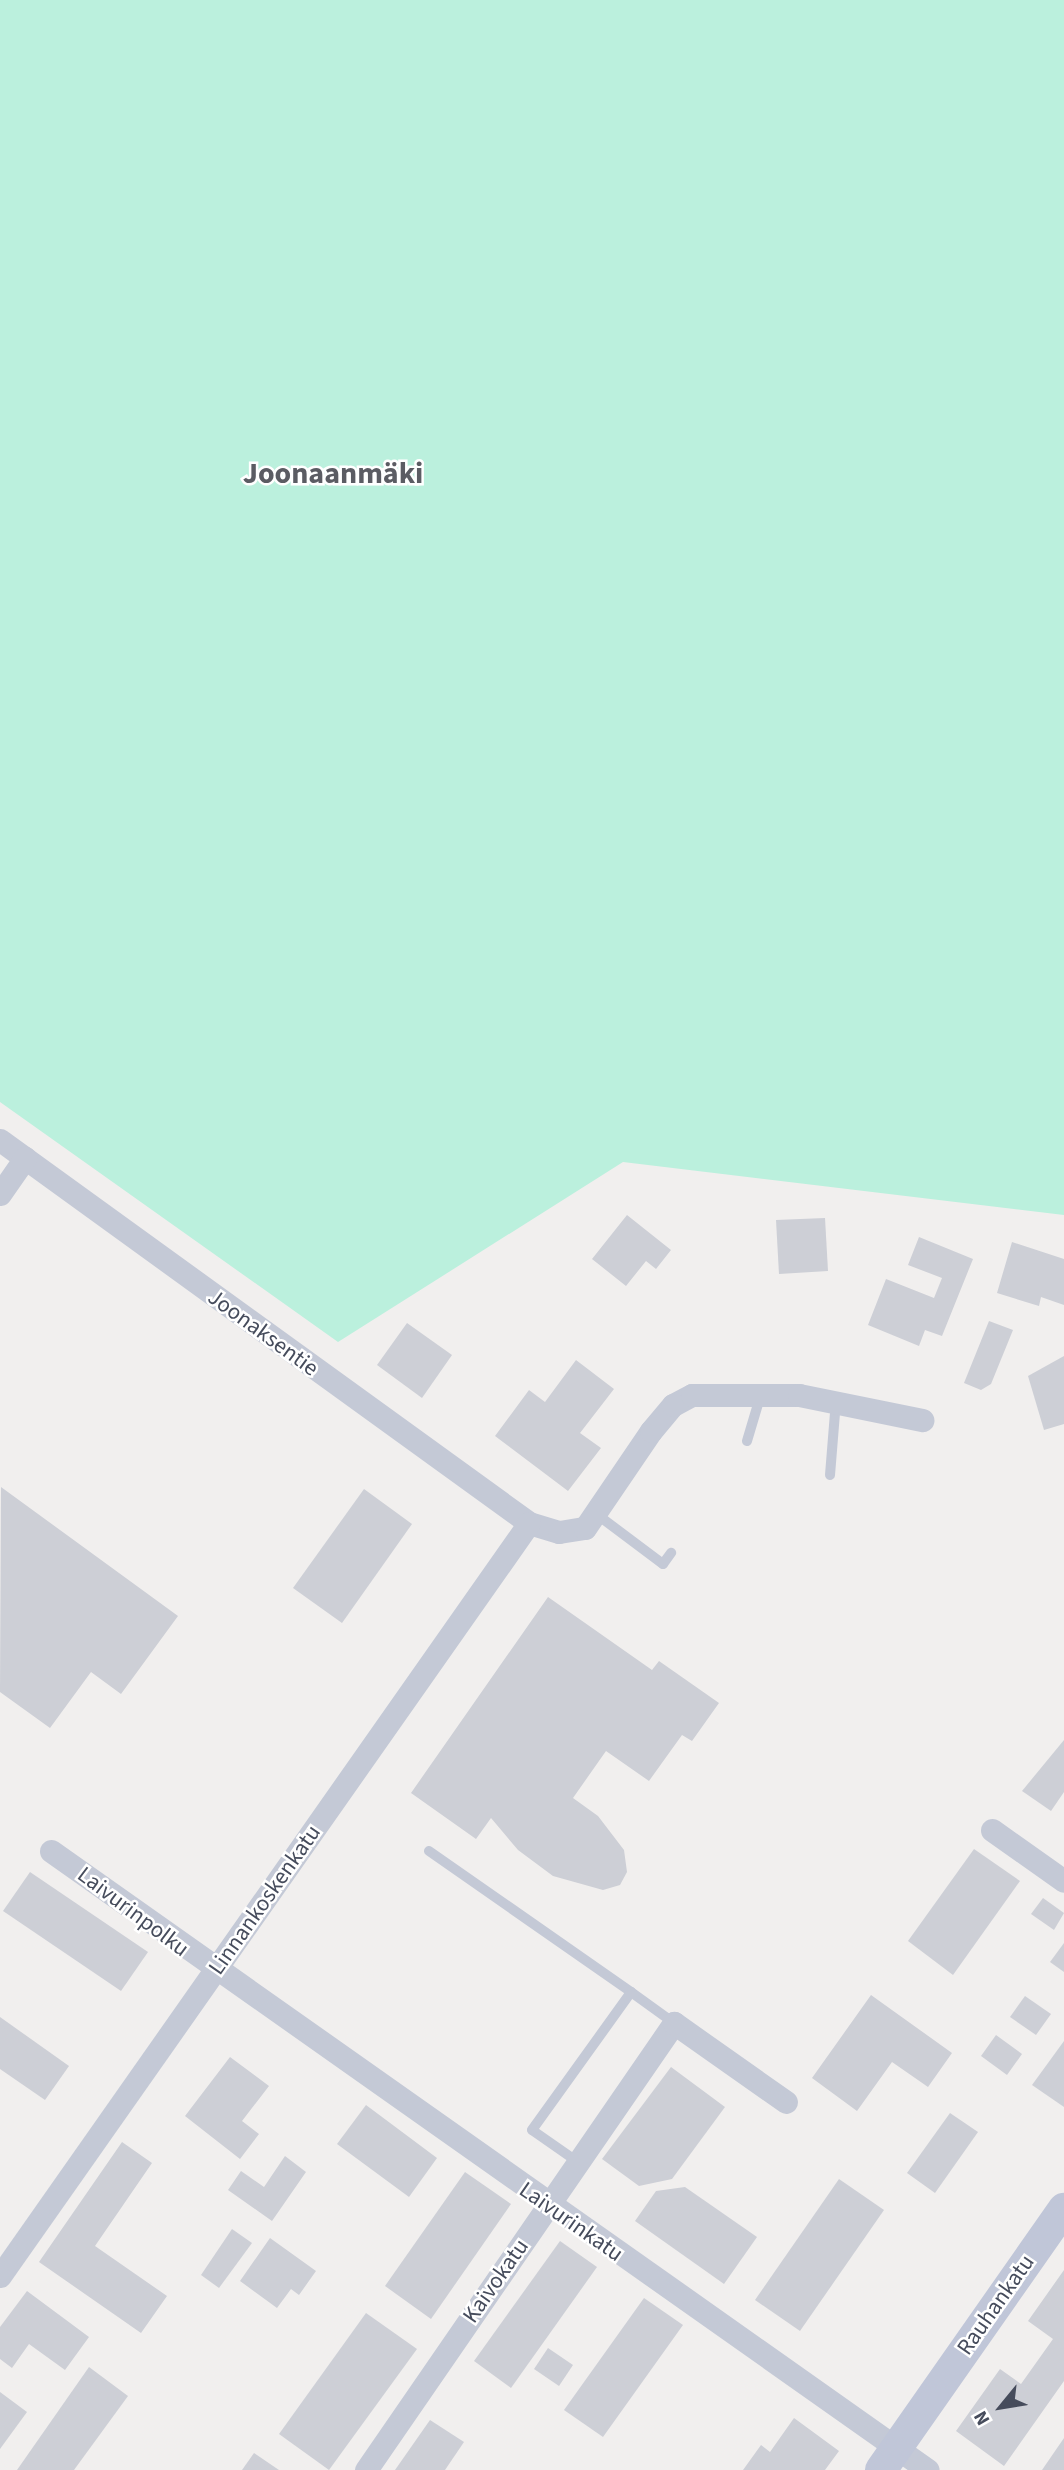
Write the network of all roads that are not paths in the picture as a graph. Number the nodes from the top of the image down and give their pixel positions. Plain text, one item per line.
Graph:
1 (0, 1140) edge
2 (25, 1158) junction
3 (0, 1194) edge
4 (762, 1392) junction
5 (836, 1400) junction
6 (922, 1420) dead end
7 (747, 1441) dead end
8 (830, 1475) dead end
9 (595, 1513) junction
10 (529, 1523) junction
11 (671, 1553) dead end
12 (992, 1830) dead end
13 (51, 1851) dead end
14 (429, 1851) dead end
15 (1064, 1881) edge
16 (215, 1971) junction
17 (631, 1992) junction
18 (674, 2023) junction
19 (786, 2102) dead end
20 (575, 2160) junction
21 (548, 2206) junction
22 (1064, 2209) edge
23 (0, 2276) edge
24 (889, 2459) edge
25 (366, 2470) edge
26 (928, 2470) edge

1 - 2 street, Joonaksentie
2 - 3 street
2 - 10 street, Joonaksentie
4 - 5 street
4 - 7 lane
4 - 9 street
5 - 6 street
5 - 8 lane
9 - 10 street
9 - 11 lane
10 - 16 street, Linnankoskenkatu
12 - 15 street
13 - 16 street, Laivurinpolku
14 - 17 lane
16 - 21 street, Laivurinkatu
16 - 23 street, Linnankoskenkatu
17 - 18 lane
17 - 20 lane
18 - 19 street
18 - 20 street, Kaivokatu
20 - 21 street, Kaivokatu
21 - 24 street, Laivurinkatu
21 - 25 street, Kaivokatu
22 - 24 street, Rauhankatu
24 - 26 street, Laivurinkatu

